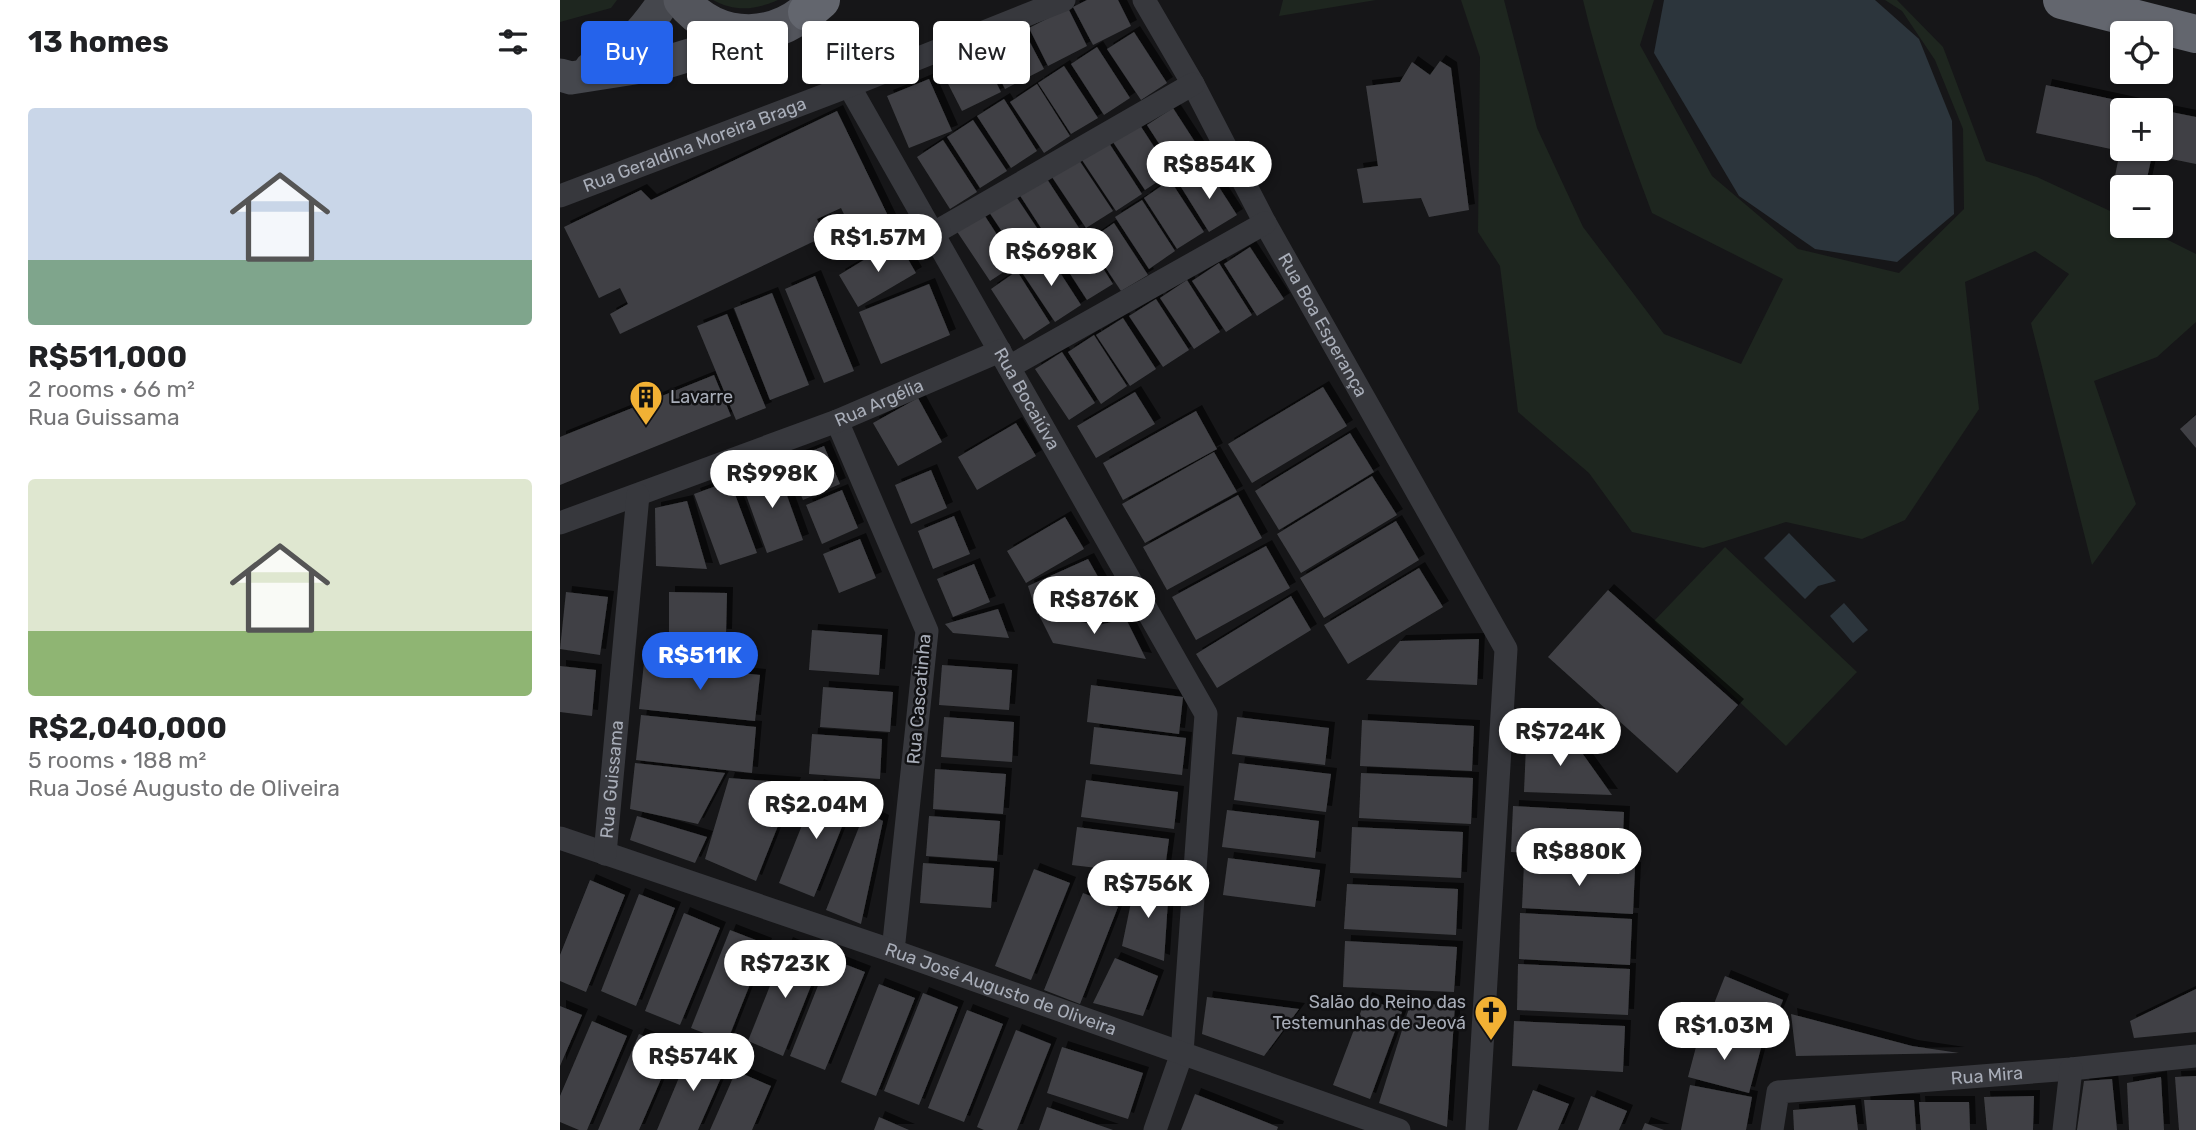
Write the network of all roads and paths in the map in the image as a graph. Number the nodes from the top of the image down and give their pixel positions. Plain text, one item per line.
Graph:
1 (665, 0) edge
2 (682, 0) edge
3 (1063, 0) edge
4 (1144, 0) edge
5 (2062, 0) edge
6 (815, 4) edge
7 (705, 21) edge
8 (788, 24) edge
9 (2196, 34) edge
10 (687, 56) edge
11 (565, 76) edge
12 (1192, 84) junction
13 (849, 86) junction
14 (560, 196) edge
15 (1265, 223) junction
16 (934, 233) junction
17 (1004, 358) junction
18 (837, 421) junction
19 (638, 495) junction
20 (560, 523) edge
21 (560, 838) edge
22 (605, 854) junction
23 (893, 951) junction
24 (1182, 1053) junction
25 (2196, 1056) edge
26 (2071, 1069) junction
27 (1155, 1130) edge
28 (1399, 1130) edge
29 (1477, 1130) edge
30 (1772, 1130) edge
31 (2064, 1130) edge

1 - 11 street
2 - 7 main road
3 - 13 street, Rua Geraldina Moreira Braga
4 - 12 street, Rua Boa Esperança
5 - 9 highway
6 - 8 main road
10 - 11 street
12 - 15 street, Rua Boa Esperança
12 - 16 street
13 - 14 street, Rua Geraldina Moreira Braga
13 - 16 street, Rua Bocaiúva
15 - 17 street, Rua Argélia
15 - 29 street, Rua Boa Esperança
16 - 17 street, Rua Bocaiúva
17 - 18 street, Rua Argélia
17 - 24 street, Rua Bocaiúva
18 - 19 street, Rua Argélia
18 - 23 street, Rua Cascatinha
19 - 20 street, Rua Argélia
19 - 22 street, Rua Guissama
21 - 22 street, Rua José Augusto de Oliveira
22 - 23 street, Rua José Augusto de Oliveira
23 - 24 street, Rua José Augusto de Oliveira
24 - 27 street
24 - 28 street, Rua José Augusto de Oliveira
25 - 26 street, Rua Mira
26 - 30 street, Rua Mira
26 - 31 street

